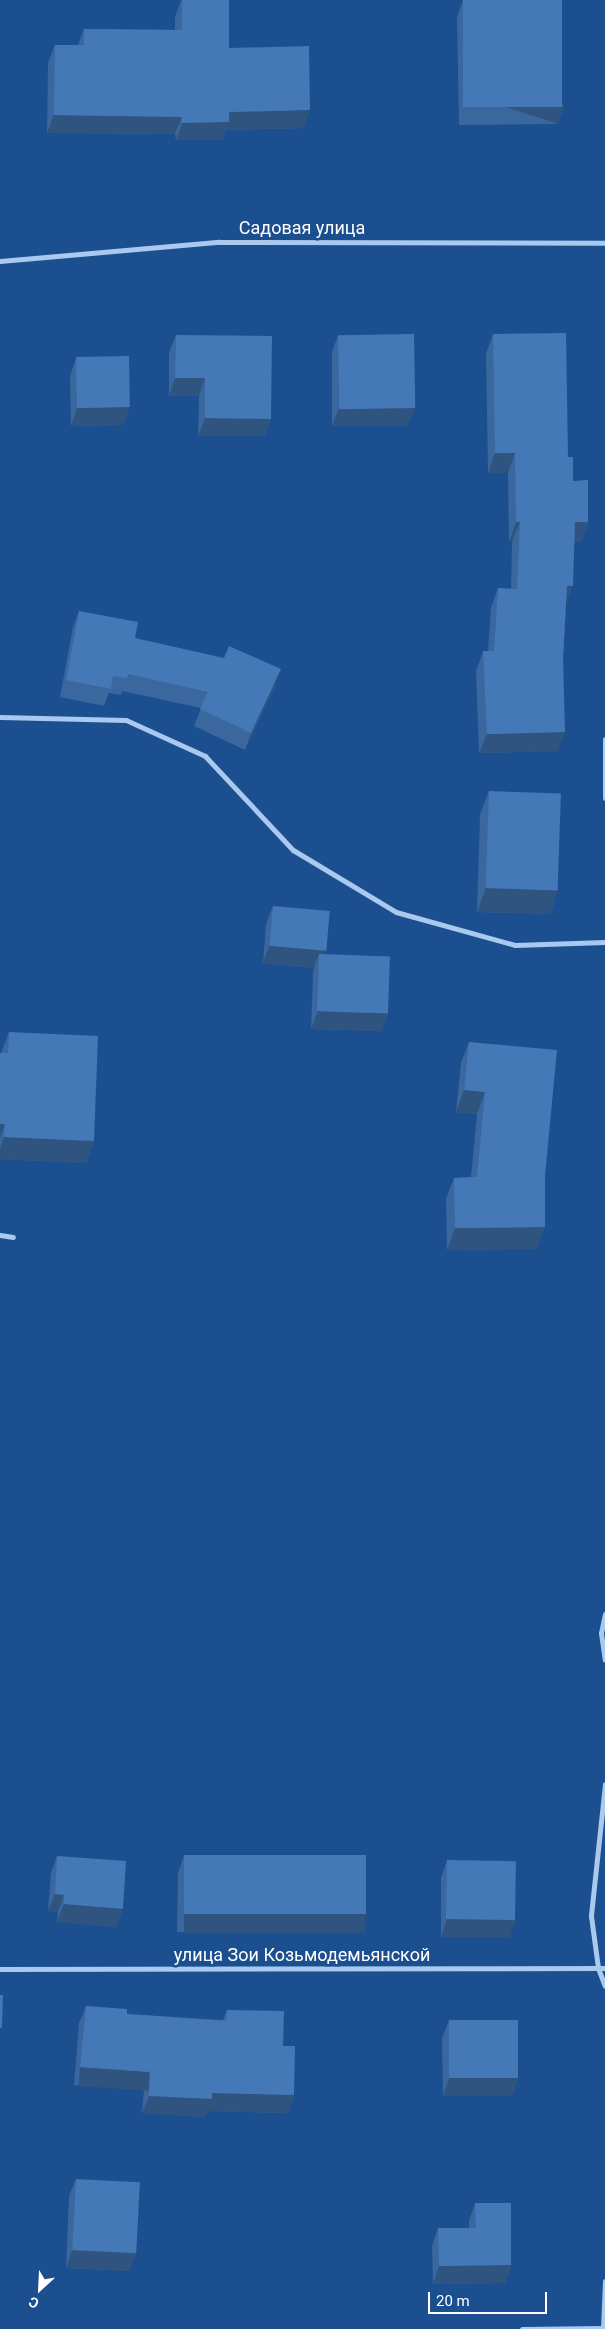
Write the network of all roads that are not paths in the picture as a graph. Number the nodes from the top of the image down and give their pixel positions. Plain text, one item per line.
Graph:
1 (605, 243) edge
2 (0, 261) edge
3 (0, 717) edge
4 (605, 740) edge
5 (605, 798) edge
6 (605, 942) edge
7 (0, 1235) edge
8 (13, 1237) dead end
9 (605, 1614) edge
10 (605, 1660) edge
11 (605, 1784) edge
12 (598, 1968) junction
13 (605, 1968) edge
14 (0, 1969) edge
15 (605, 1986) edge
16 (605, 2281) edge
17 (522, 2329) edge
18 (603, 2329) edge

1 - 2 street, Садовая улица
3 - 6 street
4 - 5 street
7 - 8 street
9 - 10 street
11 - 12 street
12 - 13 street, улица Зои Козьмодемьянской
12 - 14 street, улица Зои Козьмодемьянской
12 - 15 street
16 - 18 street
17 - 18 street

